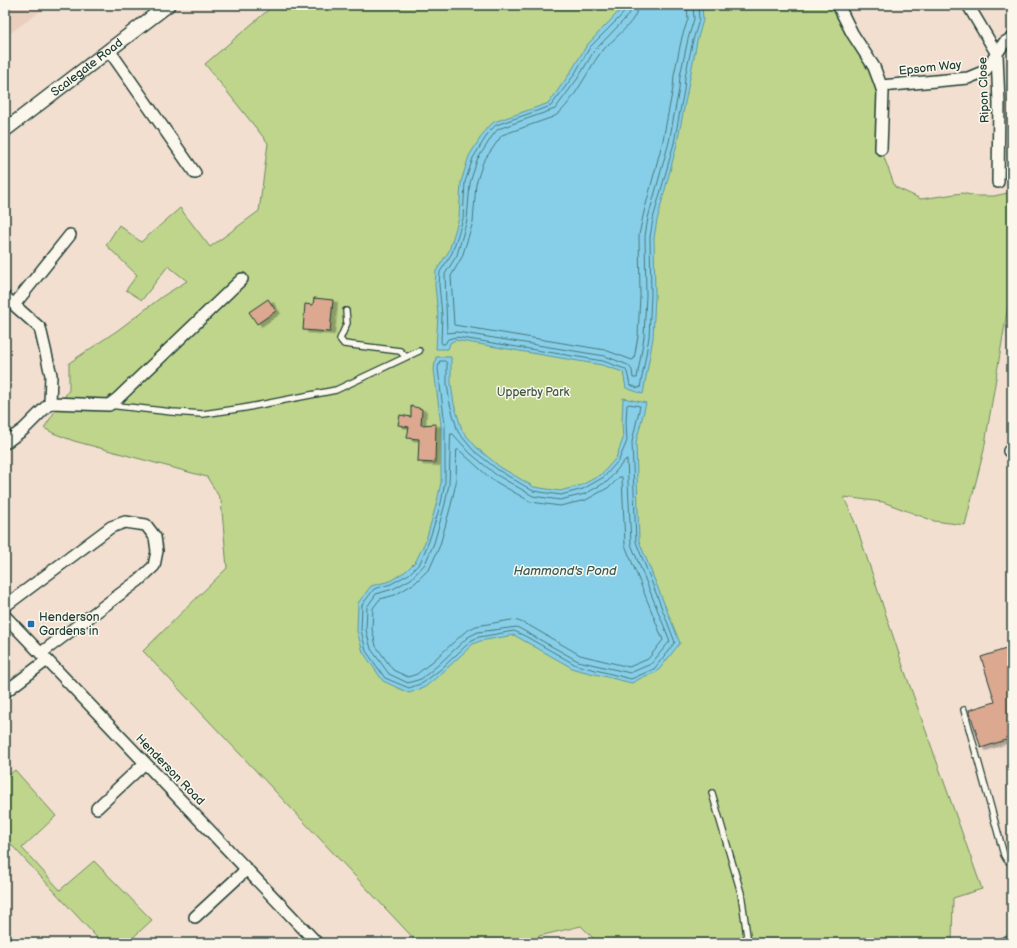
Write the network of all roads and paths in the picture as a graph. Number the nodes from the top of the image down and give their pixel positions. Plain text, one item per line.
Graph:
1 (168, 5) edge
2 (838, 5) edge
3 (968, 5) edge
4 (1012, 38) edge
5 (109, 50) junction
6 (997, 54) junction
7 (881, 86) junction
8 (5, 130) edge
9 (881, 149) dead end
10 (195, 173) dead end
11 (998, 182) dead end
12 (70, 235) dead end
13 (242, 279) dead end
14 (5, 297) edge
15 (14, 305) junction
16 (346, 311) dead end
17 (419, 351) dead end
18 (406, 357) junction
19 (50, 403) junction
20 (109, 405) junction
21 (5, 443) edge
22 (5, 606) edge
23 (5, 616) edge
24 (44, 656) junction
25 (5, 692) edge
26 (964, 710) dead end
27 (145, 763) junction
28 (712, 793) dead end
29 (97, 808) dead end
30 (1012, 864) edge
31 (246, 869) junction
32 (194, 917) dead end
33 (317, 943) edge
34 (748, 943) edge

1 - 5 street, Scalegate Road
2 - 7 street
3 - 6 street, Ripon Close
4 - 6 street, Epsom Way
5 - 8 street, Scalegate Road
5 - 10 street
6 - 7 street, Epsom Way
6 - 11 street, Ripon Close
7 - 9 street
12 - 15 street
13 - 20 street
14 - 15 street
15 - 19 street
16 - 18 lane
17 - 18 lane
18 - 20 lane
19 - 20 street
19 - 21 street
22 - 24 street
23 - 24 street, Henderson Road
24 - 25 street
24 - 27 street, Henderson Road
26 - 30 lane
27 - 29 street
27 - 31 street, Henderson Road
28 - 34 lane
31 - 32 street
31 - 33 street, Henderson Road

